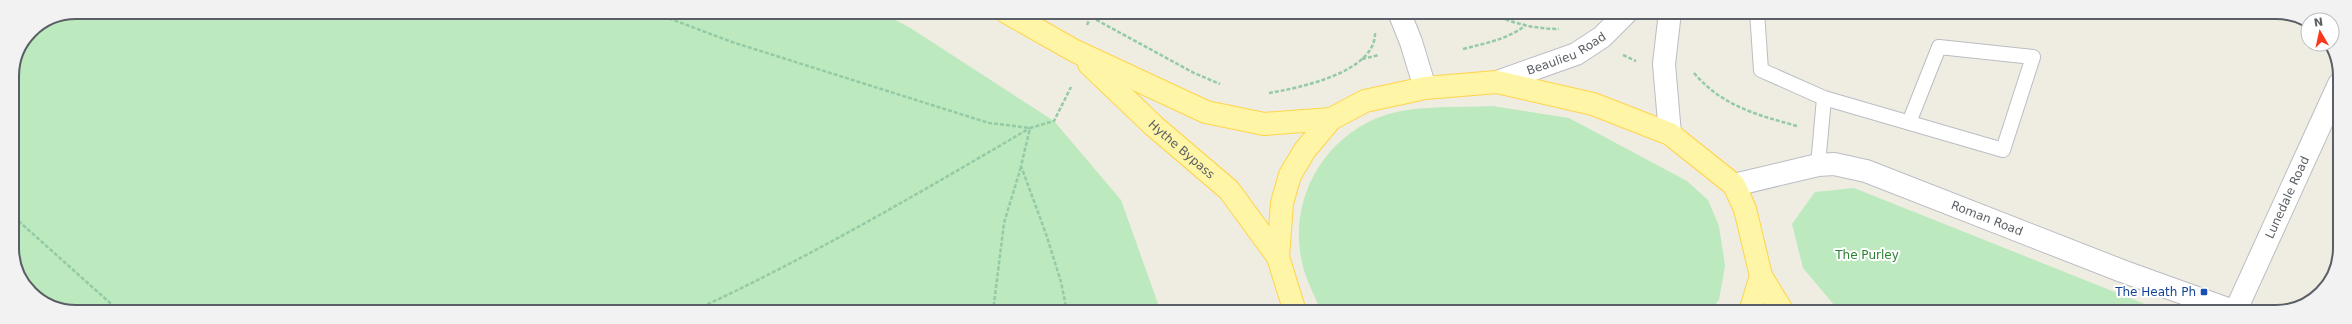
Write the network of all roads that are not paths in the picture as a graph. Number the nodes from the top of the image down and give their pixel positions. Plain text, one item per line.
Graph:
1 (1018, 19) edge
2 (1402, 19) edge
3 (1620, 19) edge
4 (1669, 19) edge
5 (1757, 19) edge
6 (1075, 51) junction
7 (1497, 82) junction
8 (1425, 88) junction
9 (2333, 97) edge
10 (1824, 98) junction
11 (1912, 115) dead end
12 (1331, 119) junction
13 (1670, 134) junction
14 (1818, 165) junction
15 (1734, 185) junction
16 (1278, 257) junction
17 (1761, 276) junction
18 (1293, 305) edge
19 (1752, 305) edge
20 (1779, 305) edge
21 (2216, 305) edge
22 (2238, 305) edge

1 - 6 main road, Hythe Bypass
2 - 8 street
3 - 7 street, Beaulieu Road
4 - 13 street
5 - 10 lane
6 - 12 main road, Hythe Bypass
6 - 16 main road, Hythe Bypass
7 - 8 main road
7 - 13 main road
8 - 12 main road
9 - 22 street, Lunedale Road
10 - 11 lane
10 - 14 lane
12 - 16 main road
13 - 15 main road
14 - 15 street, Roman Road
14 - 21 street, Roman Road
15 - 17 main road
16 - 18 main road
17 - 19 main road
17 - 20 main road

